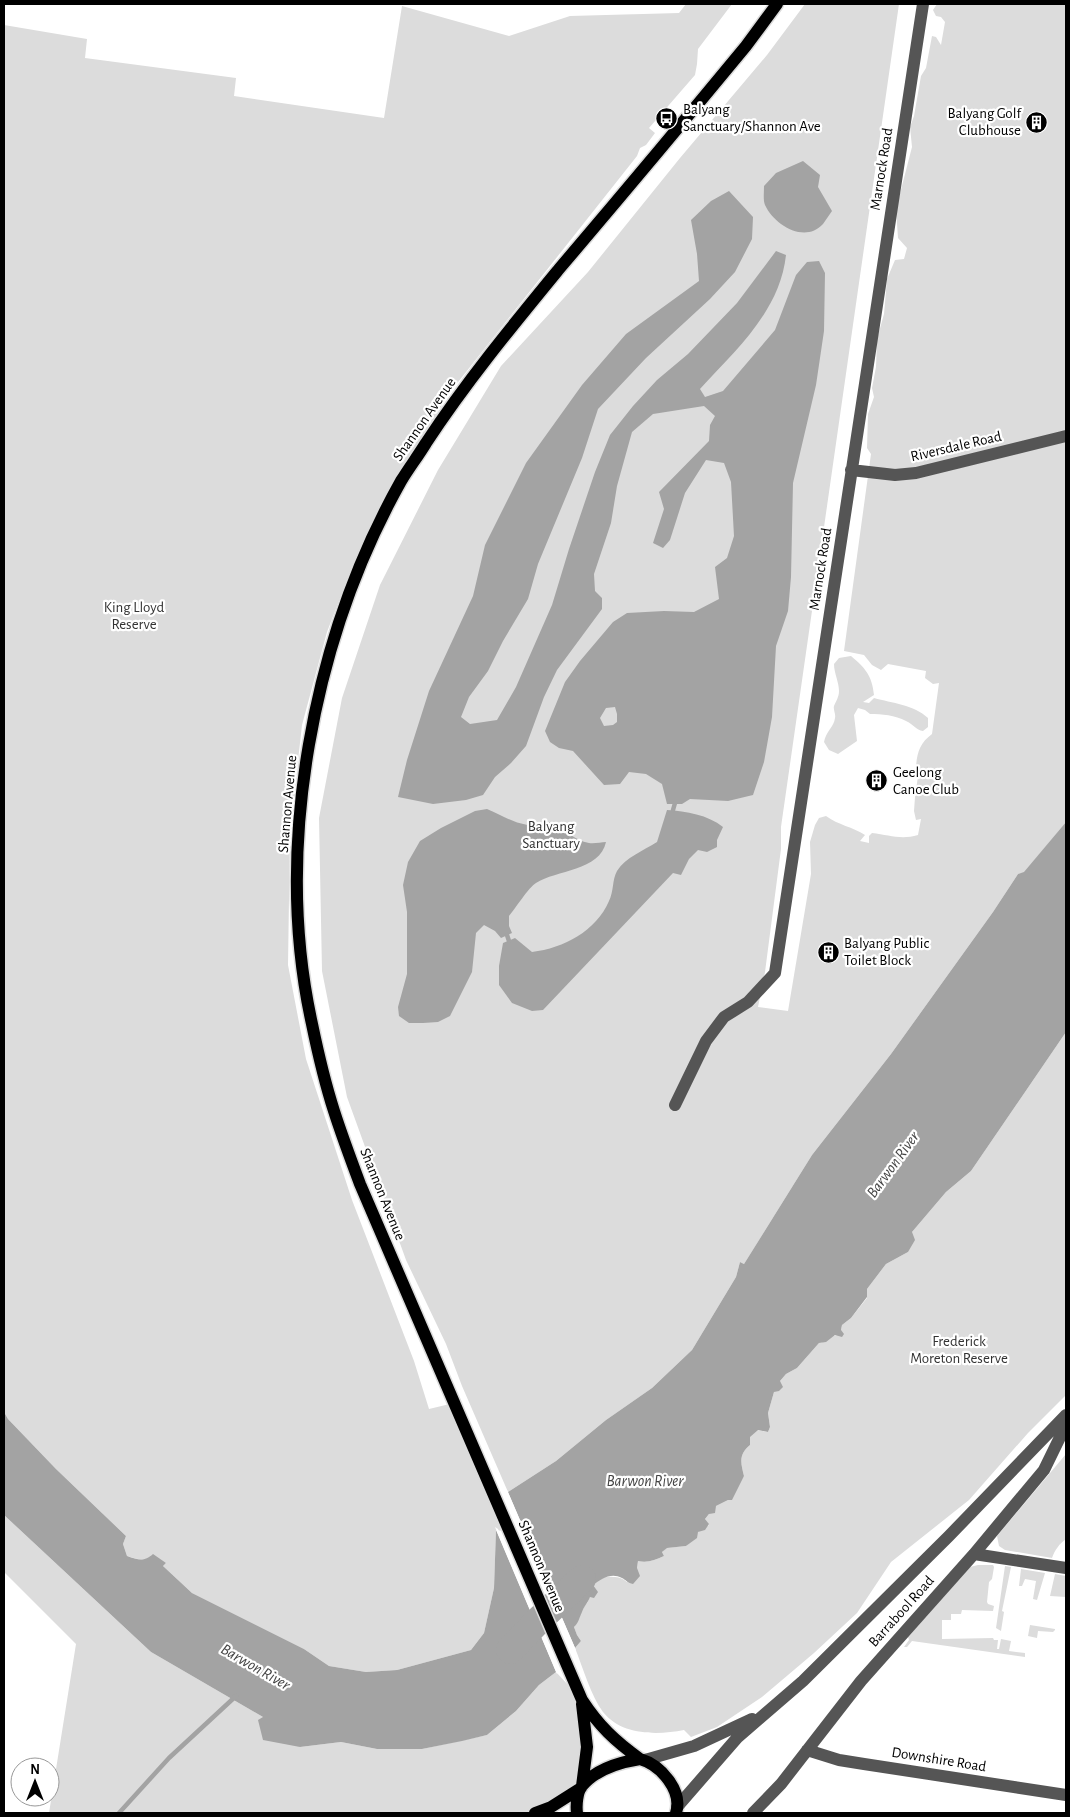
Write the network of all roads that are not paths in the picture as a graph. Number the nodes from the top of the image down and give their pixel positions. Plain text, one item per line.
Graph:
1 (777, 4) edge
2 (923, 4) edge
3 (1066, 436) edge
4 (851, 470) junction
5 (675, 1105) dead end
6 (1066, 1415) edge
7 (1066, 1425) edge
8 (974, 1554) junction
9 (1066, 1568) edge
10 (582, 1700) junction
11 (770, 1709) junction
12 (807, 1750) junction
13 (643, 1759) junction
14 (582, 1787) junction
15 (1066, 1795) edge
16 (677, 1811) edge
17 (535, 1813) edge
18 (577, 1813) edge
19 (753, 1813) edge

1 - 10 main road, Shannon Avenue
2 - 4 street, Marnock Road
3 - 4 street, Riversdale Road
4 - 5 street, Marnock Road
6 - 11 street, Barrabool Road
7 - 8 street, Barrabool Road
8 - 9 street
8 - 12 street, Barrabool Road
10 - 13 main road, Shannon Avenue
10 - 14 main road, Shannon Avenue
11 - 13 street, Barrabool Road
11 - 16 street, Barrabool Road
12 - 15 street, Downshire Road
12 - 19 street, Barrabool Road
13 - 14 main road
13 - 16 main road, Shannon Avenue
14 - 17 main road
14 - 18 main road, Shannon Avenue

